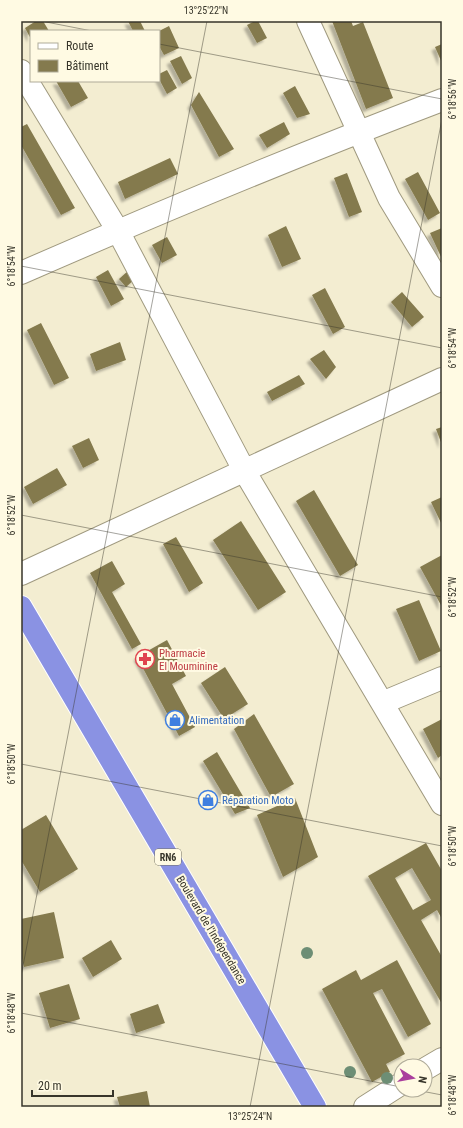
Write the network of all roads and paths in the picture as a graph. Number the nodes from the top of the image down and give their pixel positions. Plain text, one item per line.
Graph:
1 (308, 21) edge
2 (21, 71) edge
3 (442, 100) edge
4 (358, 132) junction
5 (118, 231) junction
6 (21, 273) edge
7 (442, 286) edge
8 (442, 379) edge
9 (244, 472) junction
10 (21, 574) edge
11 (21, 607) edge
12 (442, 678) edge
13 (382, 703) junction
14 (442, 804) edge
15 (442, 1059) edge
16 (433, 1064) edge
17 (393, 1089) edge
18 (315, 1107) edge
19 (365, 1107) edge

1 - 4 street
2 - 5 street
3 - 4 street
4 - 5 street
4 - 7 street
5 - 6 street
5 - 9 street
8 - 9 street
9 - 10 street
9 - 13 street
11 - 18 highway, Boulevard de l'Indépendance / RN6
12 - 13 street
13 - 14 street
15 - 16 street
17 - 19 street

